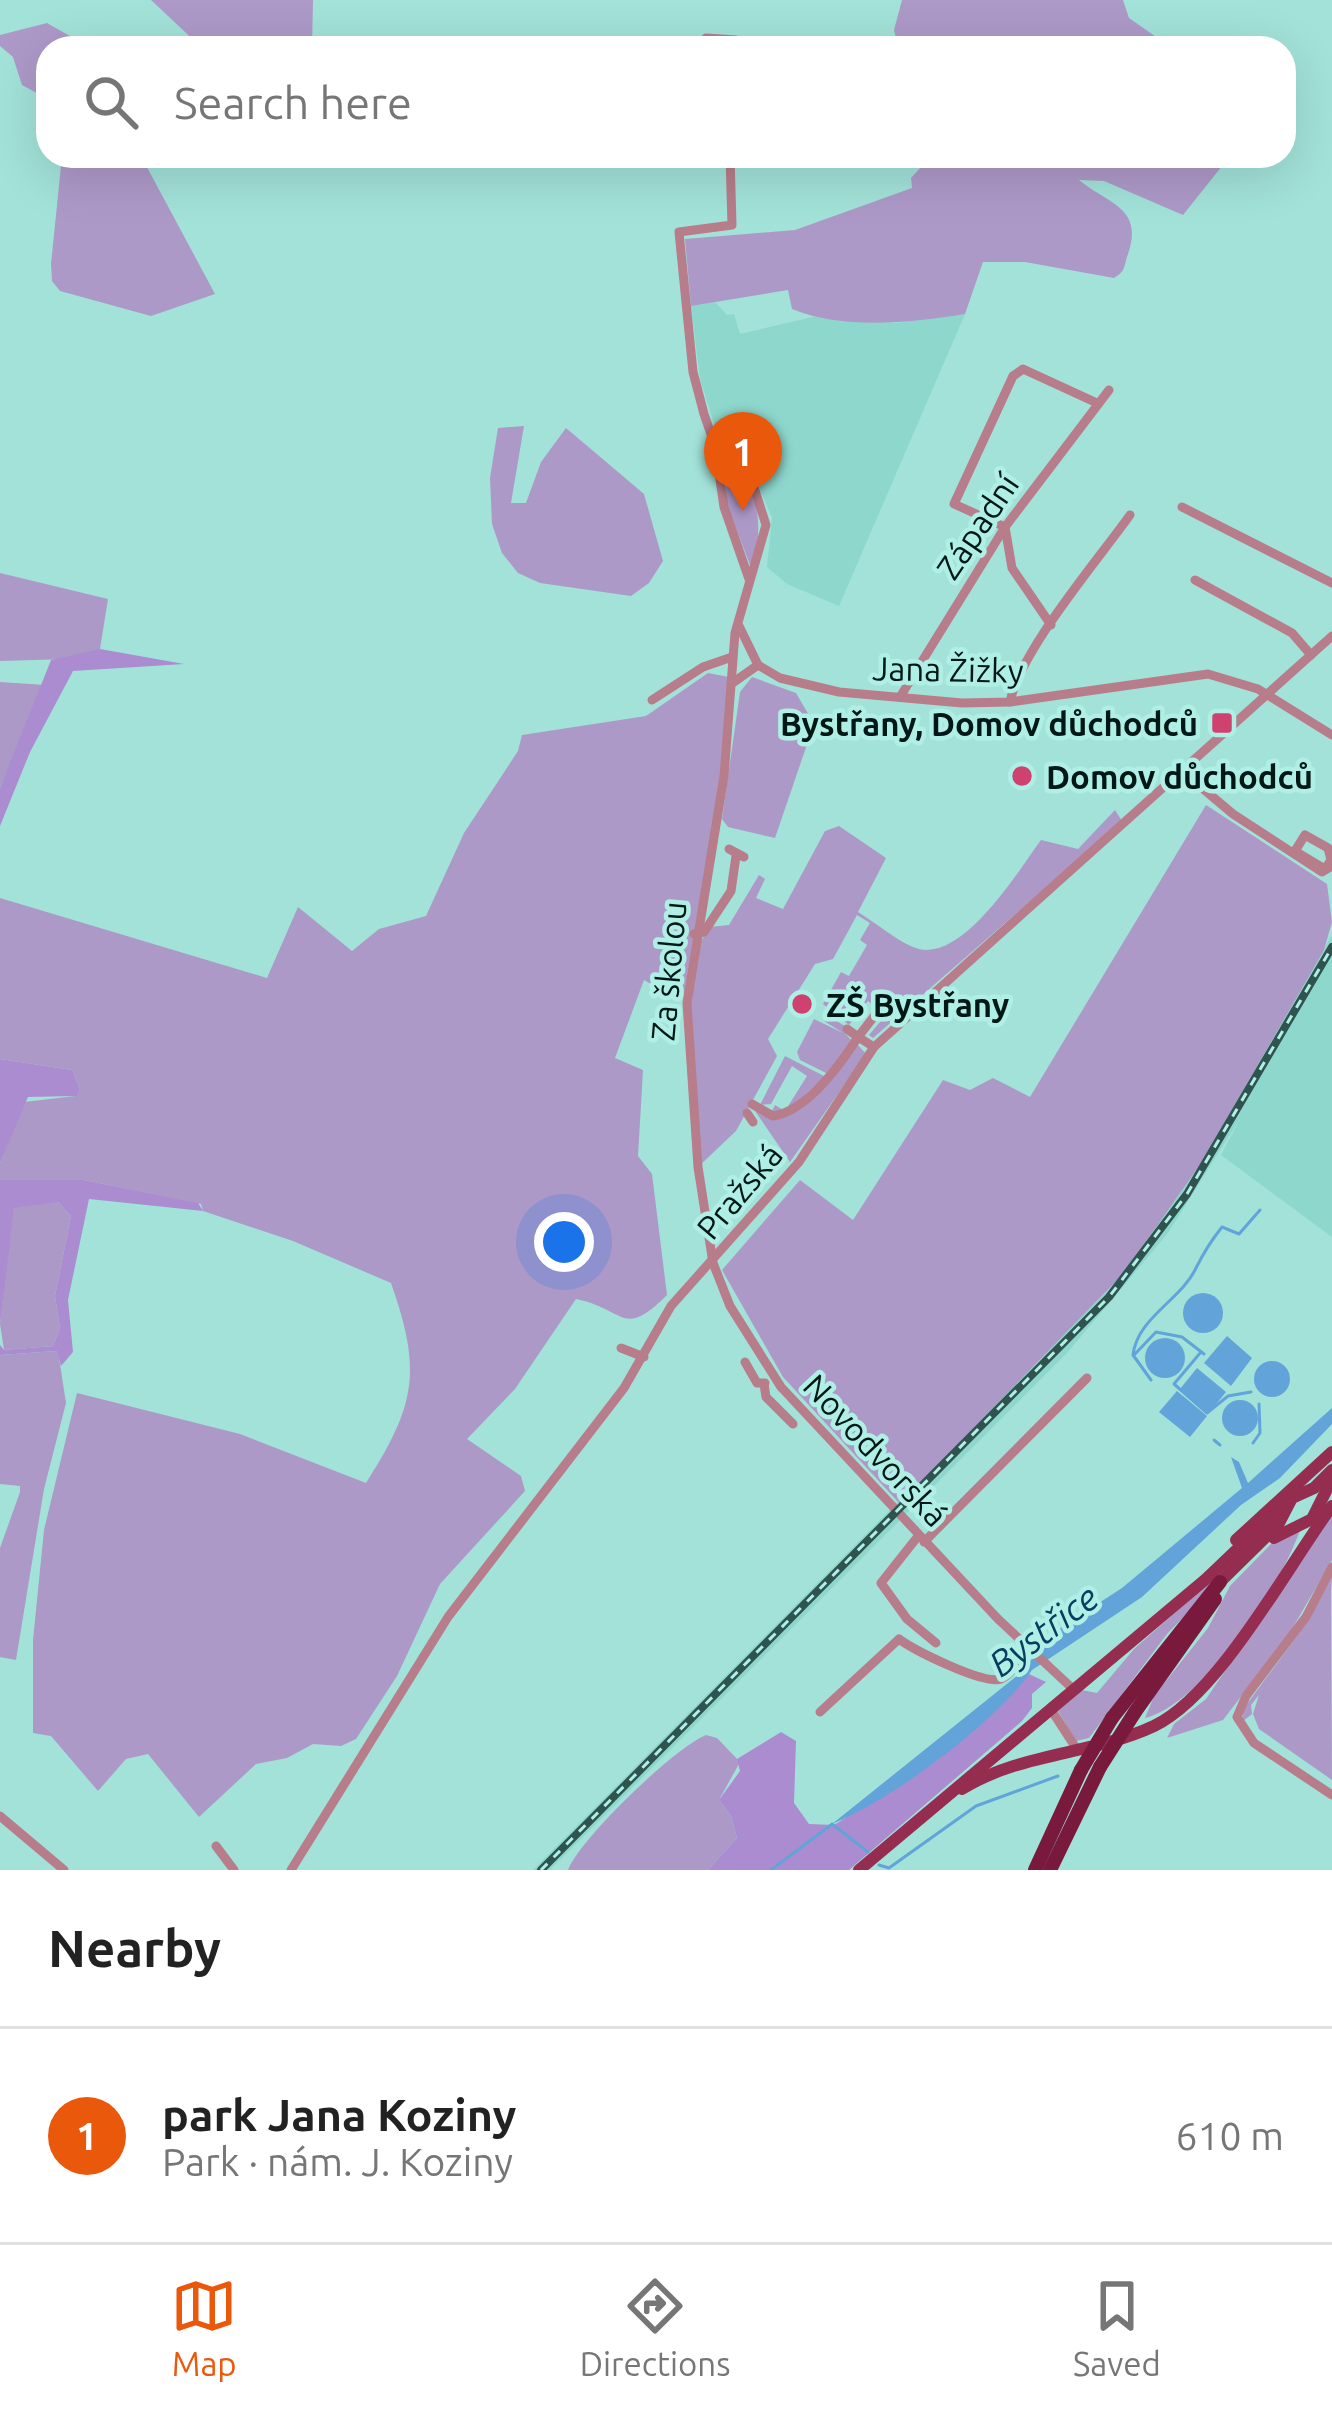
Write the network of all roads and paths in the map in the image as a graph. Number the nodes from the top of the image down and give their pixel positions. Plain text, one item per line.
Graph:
1 (731, 168) edge
2 (1108, 390) dead end
3 (1097, 404) junction
4 (715, 446) junction
5 (1182, 507) dead end
6 (1130, 514) dead end
7 (1005, 527) junction
8 (750, 580) junction
9 (1195, 580) dead end
10 (1332, 583) edge
11 (739, 614) junction
12 (1051, 625) junction
13 (1332, 636) edge
14 (1311, 655) junction
15 (732, 657) junction
16 (758, 665) junction
17 (731, 684) junction
18 (1266, 694) junction
19 (900, 698) junction
20 (652, 700) dead end
21 (1010, 702) junction
22 (1332, 735) edge
23 (1182, 771) junction
24 (736, 854) dead end
25 (1330, 866) edge
26 (694, 934) junction
27 (899, 1024) junction
28 (847, 1029) dead end
29 (858, 1037) junction
30 (874, 1047) junction
31 (775, 1106) dead end
32 (800, 1162) junction
33 (811, 1171) dead end
34 (713, 1263) junction
35 (621, 1348) dead end
36 (644, 1357) junction
37 (745, 1362) dead end
38 (1087, 1378) dead end
39 (769, 1380) junction
40 (793, 1424) dead end
41 (1332, 1452) edge
42 (1332, 1470) edge
43 (1332, 1480) edge
44 (1304, 1494) junction
45 (1316, 1504) junction
46 (1288, 1505) junction
47 (1332, 1506) edge
48 (1301, 1523) junction
49 (921, 1538) junction
50 (1332, 1567) edge
51 (1223, 1584) junction
52 (1267, 1597) junction
53 (1180, 1598) junction
54 (907, 1619) junction
55 (899, 1639) junction
56 (936, 1643) dead end
57 (1029, 1650) junction
58 (1073, 1689) junction
59 (1050, 1708) junction
60 (820, 1712) dead end
61 (1076, 1748) junction
62 (1332, 1795) edge
63 (0, 1816) edge
64 (922, 1817) junction
65 (217, 1846) dead end
66 (64, 1870) edge
67 (235, 1870) edge
68 (291, 1870) edge
69 (859, 1870) edge
70 (1035, 1870) edge
71 (1050, 1870) edge

1 - 4 street
2 - 3 street, Západní
3 - 7 street, Západní
3 - 7 street
4 - 8 street
4 - 8 street, Za školou
5 - 10 street
6 - 12 street
7 - 12 street
7 - 19 street, Západní
8 - 11 street, Za školou
9 - 14 street
11 - 15 street, Za školou
11 - 16 street
12 - 21 street
13 - 14 street, Pražská
14 - 18 street, Pražská
15 - 17 street, Za školou
15 - 20 street
16 - 17 street
16 - 19 street, Jana Žižky
17 - 26 street, Za školou
18 - 21 street, Jana Žižky
18 - 22 street, Jana Žižky
18 - 23 street, Pražská
19 - 21 street, Jana Žižky
23 - 25 street
23 - 27 street, Pražská
24 - 26 street
26 - 34 street, Za školou
27 - 29 street
27 - 30 street, Pražská
28 - 29 street
29 - 30 street
29 - 31 street
30 - 32 street, Pražská
32 - 33 street
32 - 34 street, Pražská
34 - 36 street, Pražská
34 - 39 street, Novodvorská
35 - 36 street
36 - 68 street, Pražská
37 - 39 street
38 - 49 street
39 - 40 street
39 - 49 street, Novodvorská
41 - 53 main road
42 - 44 main road
43 - 45 main road
44 - 45 main road
44 - 46 main road
45 - 48 main road
46 - 48 main road
46 - 51 main road
46 - 53 main road
47 - 52 main road
48 - 51 main road
48 - 52 main road
49 - 54 street
49 - 57 street, Novodvorská
50 - 62 street
51 - 70 highway, bridge
51 - 71 highway, bridge
52 - 61 main road
53 - 58 main road
54 - 55 street
54 - 56 street
55 - 57 street
55 - 60 street
57 - 58 street, Novodvorská
58 - 59 main road
59 - 61 street
59 - 64 main road
61 - 64 main road
63 - 66 street
64 - 69 main road
65 - 67 street

